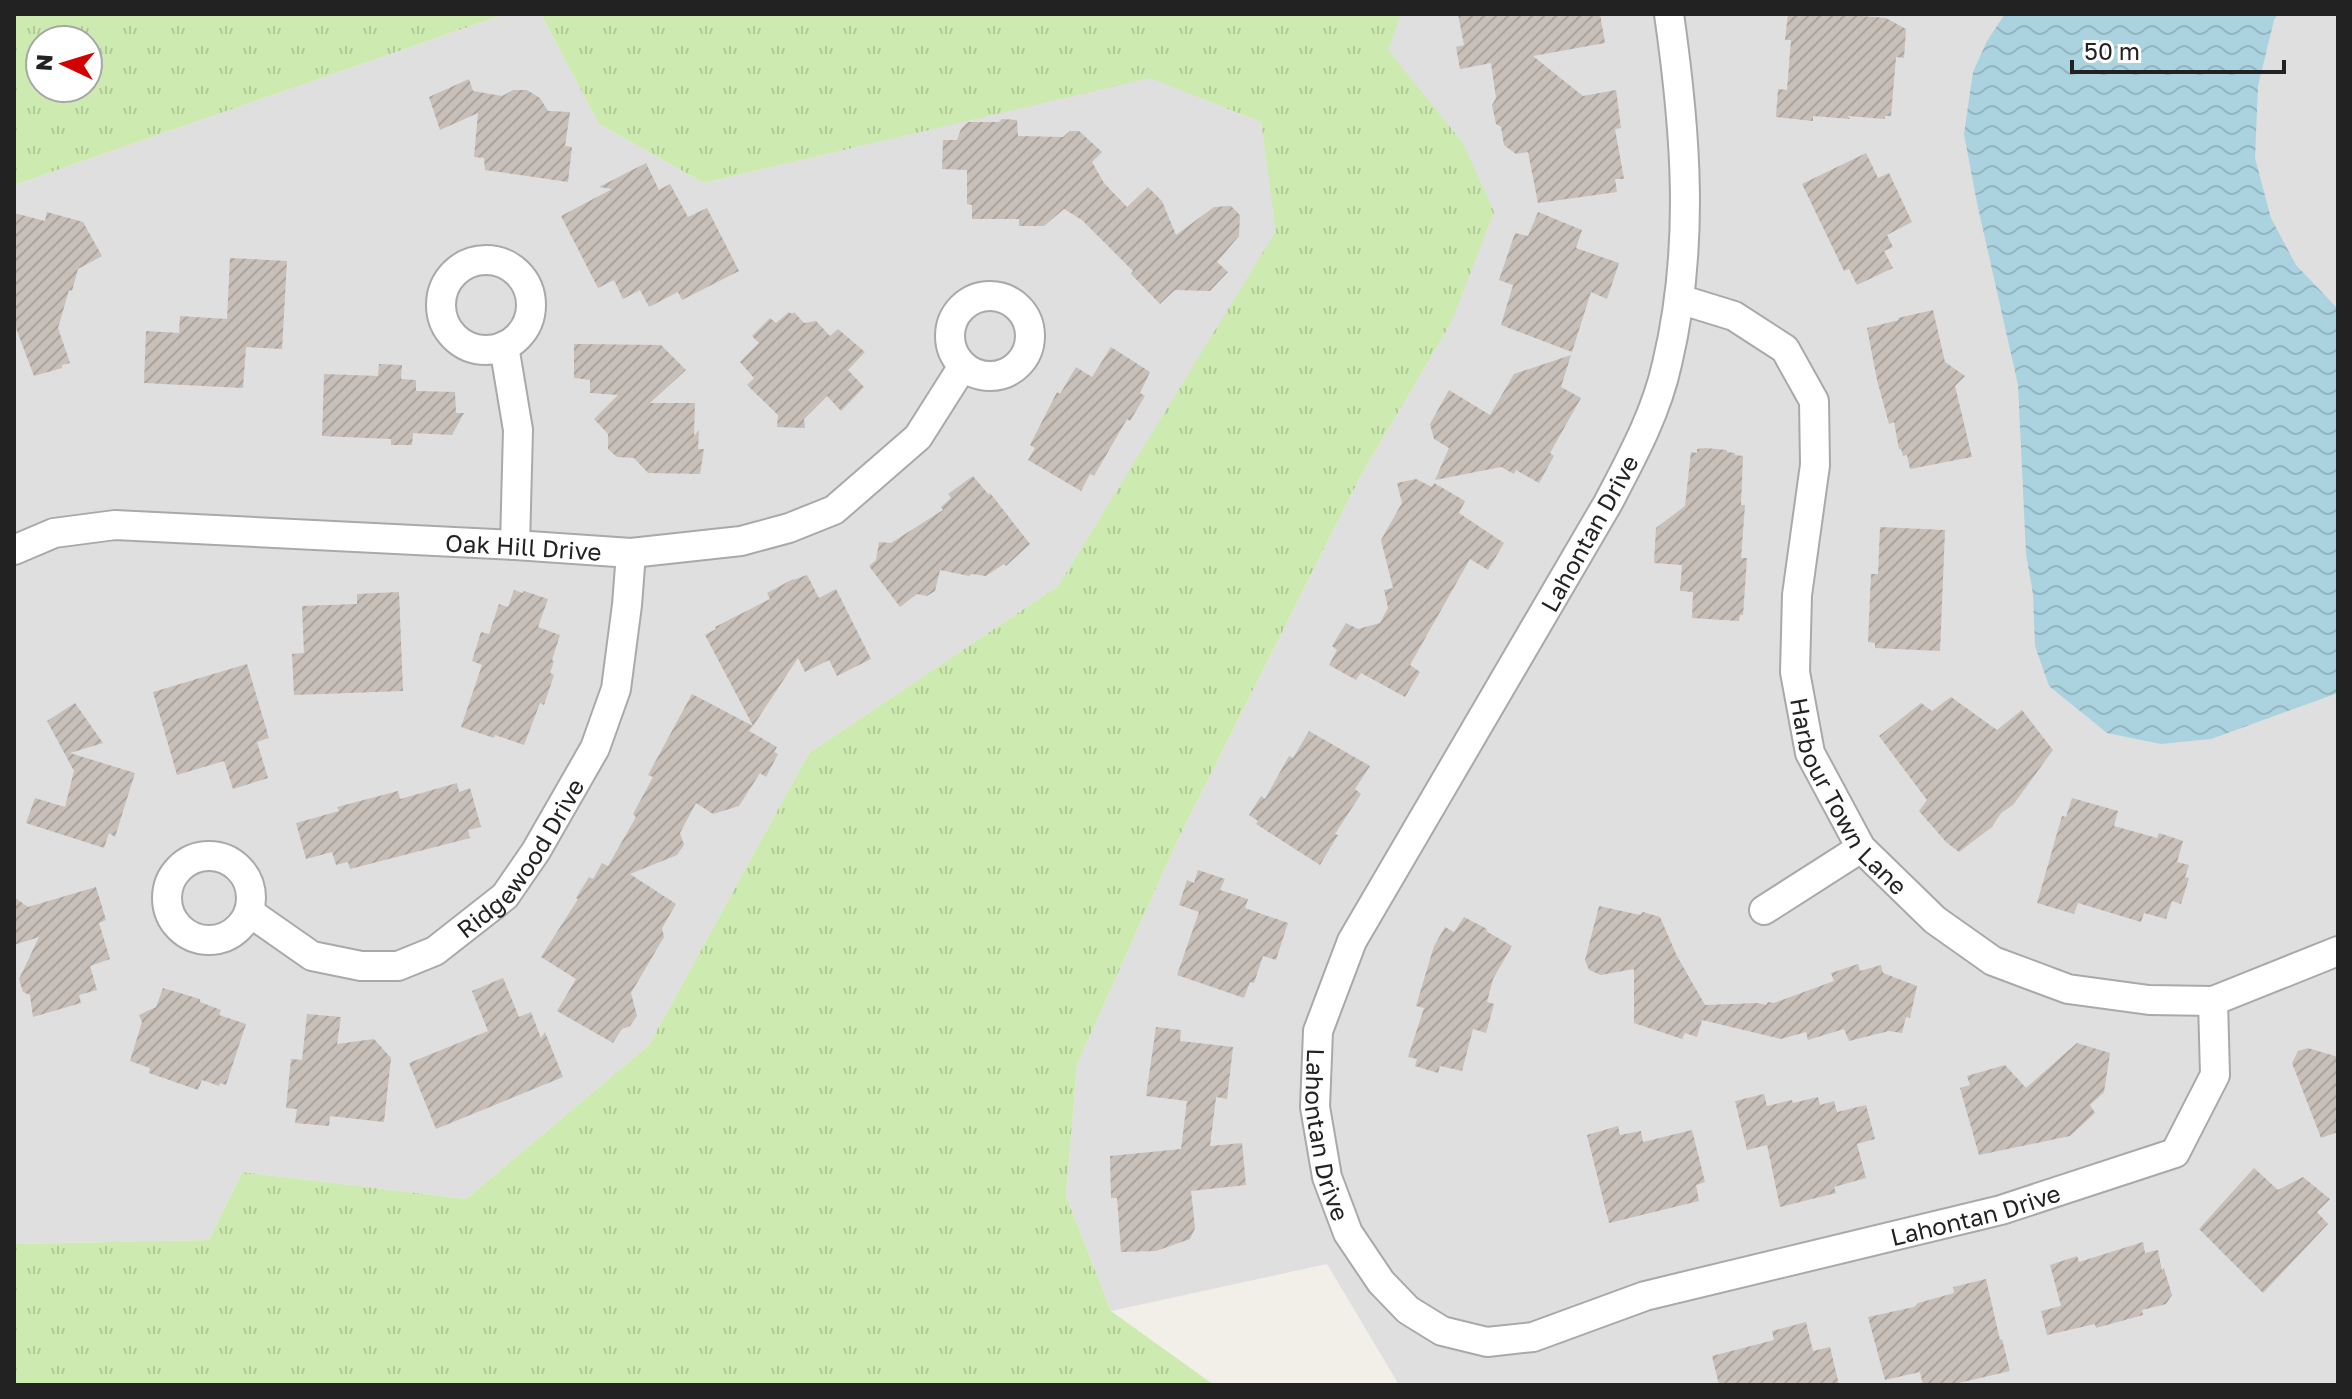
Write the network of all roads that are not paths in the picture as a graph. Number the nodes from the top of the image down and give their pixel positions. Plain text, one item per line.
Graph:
1 (1669, 14) edge
2 (1679, 299) junction
3 (504, 346) dead end
4 (963, 366) dead end
5 (515, 545) junction
6 (14, 550) edge
7 (631, 553) junction
8 (1861, 848) junction
9 (1764, 910) dead end
10 (249, 912) dead end
11 (2338, 951) edge
12 (2213, 1001) junction

1 - 2 street, Lahontan Drive
2 - 8 street, Harbour Town Lane
2 - 12 street, Lahontan Drive
3 - 5 street
4 - 7 street, Oak Hill Drive
5 - 6 street, Oak Hill Drive
5 - 7 street, Oak Hill Drive
7 - 10 street, Ridgewood Drive
8 - 9 street
8 - 12 street, Harbour Town Lane
11 - 12 street, Harbour Town Lane

